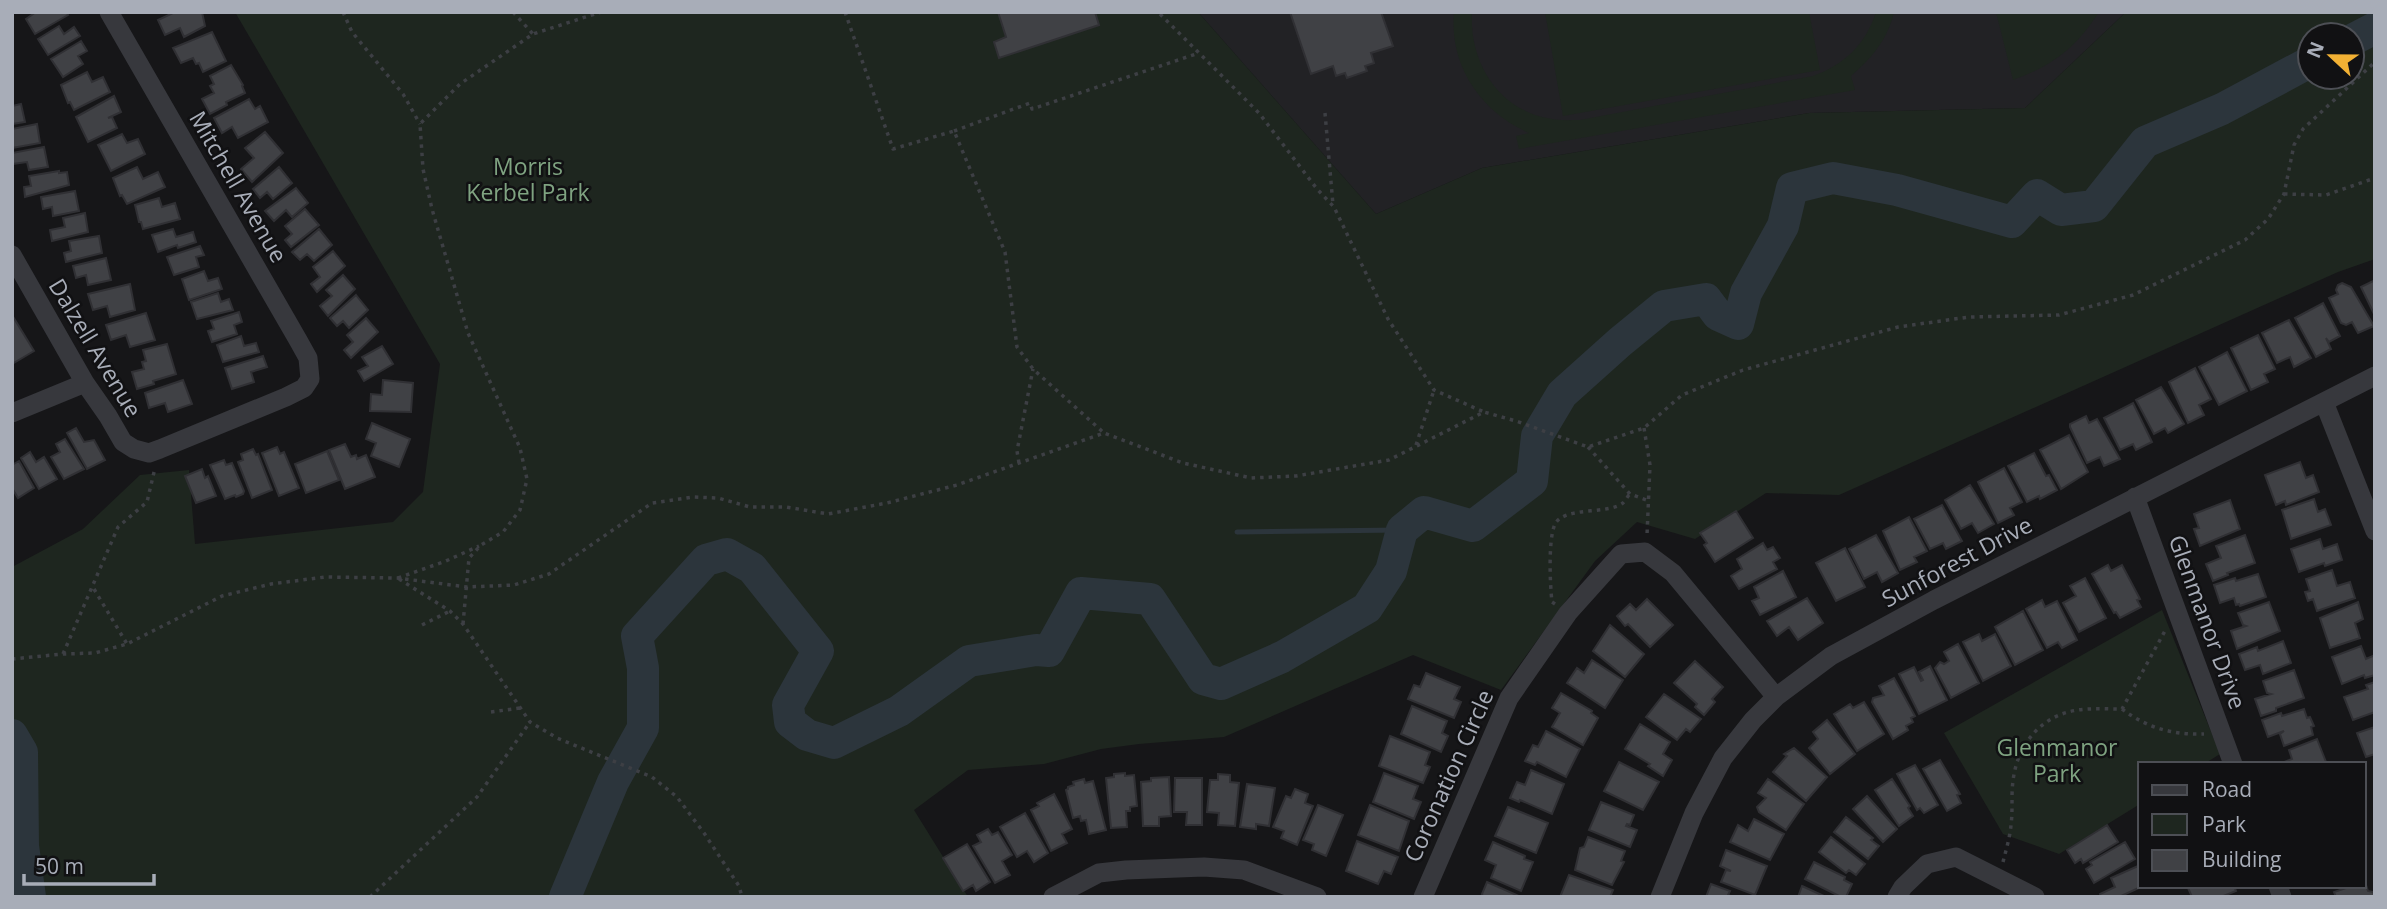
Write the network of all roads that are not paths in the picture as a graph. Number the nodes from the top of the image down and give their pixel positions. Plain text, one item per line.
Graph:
1 (108, 12) edge
2 (12, 255) edge
3 (2375, 376) edge
4 (85, 383) junction
5 (303, 388) joint
6 (2324, 402) junction
7 (12, 413) edge
8 (2135, 497) junction
9 (2375, 531) edge
10 (1776, 697) junction
11 (2232, 762) edge
12 (1053, 897) edge
13 (1317, 897) edge
14 (1423, 897) edge
15 (1660, 897) edge
16 (1897, 897) edge
17 (2035, 897) edge

1 - 5 street, Mitchell Avenue
2 - 4 street, Dalzell Avenue
3 - 6 street, Sunforest Drive
4 - 5 street, Dalzell Avenue
4 - 7 street
6 - 8 street, Sunforest Drive
6 - 9 street
8 - 10 street, Sunforest Drive
8 - 11 street, Glenmanor Drive
10 - 14 street, Coronation Circle
10 - 15 street, Sunforest Drive
12 - 13 street
16 - 17 street

